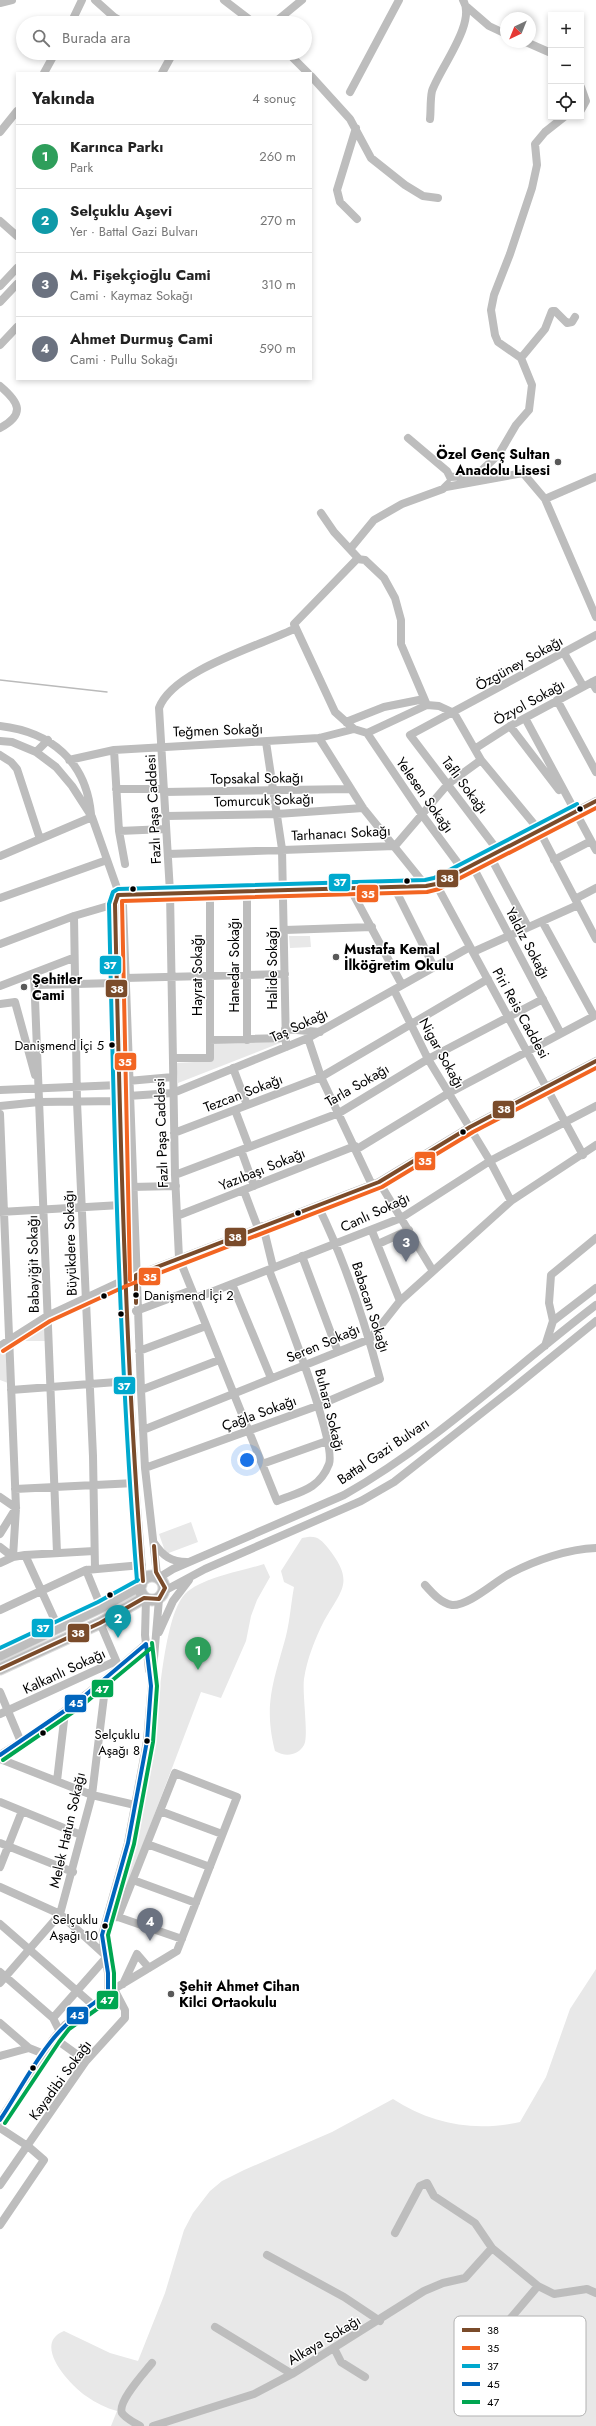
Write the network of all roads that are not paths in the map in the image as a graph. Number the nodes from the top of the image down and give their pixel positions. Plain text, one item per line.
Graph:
1 (12, 0) edge
2 (82, 0) edge
3 (95, 0) edge
4 (224, 0) edge
5 (302, 0) edge
6 (399, 0) edge
7 (0, 3) edge
8 (465, 4) edge
9 (74, 16) edge
10 (113, 16) edge
11 (245, 16) edge
12 (283, 16) edge
13 (500, 31) edge
14 (536, 46) edge
15 (548, 52) edge
16 (51, 60) edge
17 (169, 60) edge
18 (295, 60) edge
19 (45, 72) edge
20 (163, 72) edge
21 (307, 72) edge
22 (312, 77) edge
23 (350, 92) dead end
24 (584, 95) edge
25 (584, 105) edge
26 (15, 117) edge
27 (430, 119) dead end
28 (560, 120) edge
29 (356, 128) junction
30 (0, 132) edge
31 (438, 198) dead end
32 (357, 219) dead end
33 (0, 221) edge
34 (16, 235) edge
35 (16, 269) edge
36 (16, 285) edge
37 (0, 286) edge
38 (0, 302) edge
39 (575, 317) dead end
40 (16, 328) edge
41 (0, 345) edge
42 (521, 358) junction
43 (0, 386) edge
44 (0, 428) edge
45 (408, 438) dead end
46 (450, 477) junction
47 (596, 477) edge
48 (446, 487) junction
49 (545, 499) junction
50 (321, 513) dead end
51 (351, 548) junction
52 (360, 559) junction
53 (596, 617) edge
54 (296, 628) junction
55 (596, 635) edge
56 (564, 652) junction
57 (595, 683) edge
58 (583, 686) junction
59 (558, 700) junction
60 (426, 702) junction
61 (454, 713) junction
62 (525, 718) junction
63 (346, 722) junction
64 (0, 726) edge
65 (510, 726) junction
66 (354, 729) junction
67 (368, 733) junction
68 (410, 735) joint
69 (319, 738) junction
70 (48, 740) junction
71 (0, 741) edge
72 (266, 742) junction
73 (163, 746) junction
74 (476, 748) junction
75 (114, 750) junction
76 (36, 752) junction
77 (0, 755) edge
78 (70, 760) junction
79 (481, 760) junction
80 (596, 772) edge
81 (448, 784) junction
82 (116, 789) junction
83 (351, 789) junction
84 (164, 790) junction
85 (273, 791) junction
86 (596, 800) edge
87 (363, 808) junction
88 (578, 810) junction
89 (277, 814) junction
90 (92, 816) junction
91 (166, 816) junction
92 (423, 816) junction
93 (166, 830) junction
94 (539, 830) junction
95 (119, 831) junction
96 (40, 839) junction
97 (591, 841) junction
98 (395, 846) junction
99 (282, 849) junction
100 (596, 850) edge
101 (498, 852) junction
102 (168, 854) junction
103 (0, 856) edge
104 (490, 856) junction
105 (107, 860) junction
106 (554, 860) junction
107 (125, 864) dead end
108 (472, 865) junction
109 (463, 870) junction
110 (436, 884) junction
111 (426, 886) junction
112 (394, 887) junction
113 (350, 888) junction
114 (596, 888) edge
115 (247, 890) junction
116 (283, 890) junction
117 (210, 891) junction
118 (170, 892) junction
119 (118, 895) junction
120 (0, 898) edge
121 (577, 902) junction
122 (115, 904) junction
123 (74, 916) junction
124 (542, 921) junction
125 (372, 927) junction
126 (528, 927) junction
127 (285, 930) junction
128 (510, 935) junction
129 (595, 935) edge
130 (0, 944) edge
131 (471, 949) junction
132 (73, 958) junction
133 (434, 967) junction
134 (34, 974) junction
135 (285, 974) junction
136 (247, 975) junction
137 (210, 976) junction
138 (171, 977) junction
139 (125, 978) junction
140 (488, 979) junction
141 (116, 983) junction
142 (74, 984) junction
143 (36, 985) junction
144 (402, 985) junction
145 (0, 986) edge
146 (394, 990) junction
147 (543, 999) junction
148 (0, 1004) edge
149 (595, 1015) edge
150 (508, 1016) junction
151 (411, 1024) junction
152 (285, 1029) junction
153 (320, 1032) junction
154 (560, 1032) junction
155 (286, 1038) junction
156 (308, 1038) junction
157 (210, 1040) junction
158 (247, 1040) junction
159 (286, 1047) junction
160 (527, 1050) junction
161 (172, 1058) junction
162 (428, 1059) junction
163 (596, 1061) edge
164 (233, 1068) junction
165 (173, 1077) junction
166 (321, 1077) junction
167 (128, 1081) junction
168 (119, 1085) junction
169 (546, 1085) junction
170 (76, 1086) junction
171 (38, 1088) junction
172 (0, 1090) edge
173 (173, 1093) junction
174 (449, 1093) junction
175 (128, 1096) junction
176 (119, 1100) junction
177 (39, 1102) junction
178 (76, 1102) junction
179 (247, 1105) junction
180 (0, 1106) edge
181 (596, 1106) edge
182 (235, 1110) junction
183 (339, 1113) junction
184 (0, 1114) edge
185 (566, 1121) junction
186 (470, 1126) junction
187 (174, 1133) junction
188 (596, 1146) edge
189 (356, 1147) junction
190 (245, 1149) junction
191 (583, 1155) junction
192 (490, 1161) junction
193 (175, 1175) junction
194 (376, 1183) junction
195 (176, 1186) junction
196 (254, 1186) junction
197 (131, 1187) junction
198 (244, 1191) junction
199 (511, 1201) junction
200 (122, 1205) junction
201 (318, 1206) junction
202 (83, 1208) junction
203 (45, 1210) junction
204 (2, 1212) edge
205 (177, 1216) junction
206 (401, 1218) junction
207 (260, 1227) junction
208 (410, 1230) junction
209 (372, 1231) junction
210 (596, 1238) edge
211 (336, 1244) junction
212 (378, 1244) junction
213 (3, 1248) edge
214 (302, 1256) junction
215 (179, 1258) junction
216 (271, 1269) junction
217 (433, 1271) junction
218 (136, 1275) junction
219 (124, 1280) junction
220 (232, 1284) junction
221 (596, 1288) edge
222 (194, 1294) junction
223 (85, 1298) junction
224 (400, 1301) junction
225 (596, 1305) edge
226 (136, 1311) junction
227 (47, 1316) junction
228 (596, 1320) edge
229 (553, 1321) junction
230 (206, 1326) junction
231 (370, 1339) junction
232 (9, 1340) junction
233 (0, 1346) edge
234 (544, 1347) junction
235 (139, 1351) junction
236 (338, 1352) junction
237 (219, 1360) junction
238 (305, 1366) junction
239 (271, 1378) junction
240 (380, 1379) joint
241 (130, 1381) junction
242 (88, 1384) junction
243 (51, 1387) junction
244 (11, 1390) junction
245 (140, 1390) junction
246 (234, 1394) junction
247 (317, 1406) junction
248 (143, 1430) junction
249 (249, 1430) junction
250 (327, 1441) junction
251 (262, 1464) junction
252 (145, 1468) junction
253 (135, 1483) junction
254 (93, 1485) junction
255 (55, 1488) junction
256 (15, 1489) junction
257 (0, 1497) edge
258 (277, 1501) joint
259 (16, 1508) junction
260 (0, 1534) edge
261 (154, 1543) junction
262 (0, 1547) edge
263 (596, 1548) edge
264 (94, 1551) junction
265 (57, 1554) junction
266 (25, 1555) junction
267 (13, 1557) junction
268 (190, 1562) junction
269 (0, 1563) edge
270 (142, 1565) junction
271 (95, 1569) junction
272 (86, 1570) junction
273 (195, 1574) junction
274 (159, 1576) junction
275 (142, 1583) junction
276 (425, 1586) dead end
277 (41, 1590) junction
278 (162, 1595) junction
279 (145, 1599) junction
280 (101, 1607) junction
281 (0, 1610) edge
282 (100, 1623) junction
283 (58, 1627) junction
284 (155, 1642) junction
285 (146, 1644) junction
286 (0, 1655) edge
287 (118, 1665) junction
288 (0, 1669) edge
289 (106, 1680) junction
290 (151, 1686) junction
291 (0, 1692) edge
292 (8, 1710) junction
293 (65, 1712) junction
294 (0, 1714) edge
295 (21, 1742) junction
296 (0, 1755) edge
297 (0, 1759) edge
298 (57, 1781) junction
299 (92, 1795) junction
300 (0, 1802) edge
301 (136, 1805) junction
302 (22, 1811) junction
303 (160, 1811) junction
304 (222, 1834) junction
305 (81, 1835) junction
306 (0, 1843) edge
307 (147, 1844) junction
308 (9, 1846) junction
309 (0, 1867) edge
310 (210, 1867) junction
311 (73, 1872) junction
312 (133, 1880) junction
313 (0, 1887) edge
314 (196, 1903) junction
315 (60, 1914) junction
316 (118, 1917) junction
317 (107, 1918) junction
318 (0, 1924) edge
319 (182, 1938) junction
320 (29, 1949) junction
321 (104, 1957) junction
322 (150, 1968) junction
323 (2, 1977) edge
324 (124, 1984) junction
325 (112, 1989) junction
326 (76, 1990) junction
327 (93, 2005) junction
328 (53, 2018) junction
329 (0, 2023) edge
330 (57, 2035) junction
331 (29, 2048) junction
332 (44, 2054) junction
333 (0, 2056) edge
334 (86, 2061) junction
335 (0, 2120) edge
336 (0, 2128) edge
337 (29, 2147) junction
338 (0, 2186) edge
339 (0, 2225) edge
340 (395, 2233) dead end
341 (492, 2248) junction
342 (267, 2255) dead end
343 (538, 2286) junction
344 (596, 2293) edge
345 (513, 2316) edge
346 (380, 2321) junction
347 (215, 2327) dead end
348 (334, 2348) junction
349 (152, 2363) dead end
350 (292, 2374) junction
351 (365, 2378) dead end
352 (140, 2426) edge
353 (153, 2426) edge

1 - 7 street
2 - 9 street
3 - 10 street
4 - 11 street
5 - 12 street
6 - 23 street
8 - 13 street
8 - 27 street
14 - 15 street
16 - 19 street
17 - 20 street
18 - 21 street
22 - 29 street
24 - 25 street
26 - 30 street
28 - 42 street
29 - 31 street
29 - 32 street
33 - 34 street
35 - 37 street
36 - 38 street
39 - 42 street
40 - 41 street
42 - 46 street
43 - 44 street
45 - 46 street
46 - 48 street
47 - 49 street
48 - 49 street
48 - 51 street
49 - 53 street
50 - 51 street
51 - 52 street
52 - 54 street
52 - 60 street
54 - 63 street
54 - 73 street, Fazlı Paşa Caddesi
55 - 56 street, Özgüney Sokağı
56 - 58 street
56 - 61 street, Özgüney Sokağı
57 - 58 street, Özyol Sokağı
58 - 59 street, Özyol Sokağı
59 - 62 street, Özyol Sokağı
59 - 80 street
60 - 61 street
60 - 63 street
60 - 67 street
61 - 68 street, Özgüney Sokağı
61 - 74 street
62 - 65 street, Özyol Sokağı
62 - 88 street
63 - 66 street
64 - 70 street
65 - 74 street, Özyol Sokağı
65 - 88 street
66 - 67 street
66 - 69 street, Teğmen Sokağı
67 - 92 street, Yelesen Sokağı
68 - 81 street, Taflı Sokağı
69 - 72 street, Teğmen Sokağı
69 - 83 street
70 - 76 street
70 - 78 street
71 - 76 street
72 - 73 street, Teğmen Sokağı
72 - 85 street, Halide Sokağı
73 - 75 street, Teğmen Sokağı
73 - 84 street, Fazlı Paşa Caddesi
74 - 79 street
75 - 78 street, Teğmen Sokağı
75 - 82 street
76 - 90 street
77 - 96 street
78 - 90 street
79 - 81 street, Tarhanacı Sokağı
79 - 94 street
81 - 92 street, Tarhanacı Sokağı
81 - 101 street, Taflı Sokağı
82 - 84 street, Topsakal Sokağı
82 - 95 street
83 - 85 street, Topsakal Sokağı
83 - 87 street
84 - 85 street, Topsakal Sokağı
84 - 91 street, Fazlı Paşa Caddesi
85 - 89 street, Halide Sokağı
86 - 88 street
87 - 89 street, Tomurcuk Sokağı
87 - 98 street
88 - 94 street
88 - 97 street
89 - 91 street, Tomurcuk Sokağı
89 - 99 street, Halide Sokağı
90 - 96 street
90 - 105 street
91 - 93 street, Fazlı Paşa Caddesi
92 - 98 street, Tarhanacı Sokağı
92 - 109 street, Yelesen Sokağı
93 - 95 street
93 - 102 street, Fazlı Paşa Caddesi
94 - 101 street
94 - 106 street
95 - 107 street
96 - 103 street
97 - 100 street
97 - 106 street
98 - 99 street, Tarhanacı Sokağı
98 - 111 street
99 - 102 street, Tarhanacı Sokağı
99 - 116 street, Halide Sokağı
101 - 104 street
102 - 118 street, Fazlı Paşa Caddesi
104 - 108 street
104 - 126 street
105 - 119 street
105 - 120 street
106 - 121 street
108 - 109 street
108 - 128 street, Yaldız Sokağı
109 - 110 street
110 - 111 street
110 - 131 street, Piri Reis Caddesi
111 - 112 street
112 - 113 street
112 - 133 street
113 - 116 street
113 - 125 street
114 - 121 street, Taş Sokağı
115 - 116 street
115 - 117 street
115 - 136 street, Hanedar Sokağı
116 - 127 street, Halide Sokağı
117 - 118 street
117 - 137 street, Hayrat Sokağı
118 - 119 street
118 - 138 street, Fazlı Paşa Caddesi
119 - 122 street
119 - 139 street
121 - 124 street, Taş Sokağı
121 - 129 street
122 - 123 street
122 - 141 street
123 - 130 street
123 - 132 street, Büyükdere Sokağı
124 - 126 street, Taş Sokağı
124 - 149 street
125 - 127 street
125 - 144 street
126 - 128 street, Taş Sokağı
127 - 135 street, Halide Sokağı
128 - 131 street, Taş Sokağı
128 - 147 street, Yaldız Sokağı
131 - 133 street, Taş Sokağı
131 - 140 street, Piri Reis Caddesi
132 - 134 street
132 - 142 street, Büyükdere Sokağı
133 - 144 street, Taş Sokağı
134 - 143 street, Babayiğit Sokağı
134 - 145 street
135 - 136 street
135 - 152 street, Halide Sokağı
136 - 137 street
136 - 158 street, Hanedar Sokağı
137 - 138 street
137 - 157 street, Hayrat Sokağı
138 - 139 street
138 - 161 street, Fazlı Paşa Caddesi
139 - 167 street
140 - 150 street, Piri Reis Caddesi
140 - 151 street, Tezcan Sokağı
141 - 142 street
141 - 168 street
142 - 143 street
142 - 170 street, Büyükdere Sokağı
143 - 171 street, Babayiğit Sokağı
144 - 146 street, Taş Sokağı
146 - 151 street, Nigar Sokağı
146 - 153 street, Taş Sokağı
147 - 150 street, Tarla Sokağı
147 - 154 street, Yaldız Sokağı
148 - 171 street
149 - 154 street, Yazıbaşı Sokağı
150 - 160 street, Piri Reis Caddesi
150 - 162 street, Tarla Sokağı
151 - 162 street, Nigar Sokağı
151 - 166 street, Tezcan Sokağı
152 - 153 street
152 - 155 street, Halide Sokağı
153 - 156 street, Taş Sokağı
154 - 160 street, Yazıbaşı Sokağı
155 - 158 street
155 - 159 street, Halide Sokağı
156 - 159 street, Taş Sokağı
156 - 166 street
157 - 158 street
157 - 161 street, Hayrat Sokağı
159 - 164 street, Taş Sokağı
160 - 169 street, Piri Reis Caddesi
160 - 174 street, Yazıbaşı Sokağı
161 - 165 street, Fazlı Paşa Caddesi
162 - 174 street, Nigar Sokağı
162 - 183 street, Tarla Sokağı
163 - 169 street
164 - 173 street, Taş Sokağı
164 - 179 street
165 - 167 street
165 - 173 street, Fazlı Paşa Caddesi
166 - 179 street, Tezcan Sokağı
166 - 183 street
167 - 175 street
168 - 170 street
168 - 176 street
169 - 185 street, Piri Reis Caddesi
169 - 186 street
170 - 171 street
170 - 178 street, Büyükdere Sokağı
171 - 172 street
171 - 177 street, Babayiğit Sokağı
173 - 175 street, Taş Sokağı
173 - 187 street, Fazlı Paşa Caddesi
174 - 186 street, Nigar Sokağı
174 - 189 street, Yazıbaşı Sokağı
175 - 197 street
176 - 178 street
176 - 200 street
177 - 178 street
177 - 180 street
177 - 203 street, Babayiğit Sokağı
178 - 202 street, Büyükdere Sokağı
179 - 182 street, Tezcan Sokağı
181 - 185 street, Canlı Sokağı
182 - 187 street, Tezcan Sokağı
182 - 190 street
183 - 189 street
183 - 190 street, Tarla Sokağı
184 - 204 street
185 - 191 street, Piri Reis Caddesi
185 - 192 street, Canlı Sokağı
186 - 192 street, Nigar Sokağı
186 - 194 street
187 - 193 street, Fazlı Paşa Caddesi
188 - 191 street, Seren Sokağı
189 - 194 street
189 - 196 street, Yazıbaşı Sokağı
190 - 193 street, Tarla Sokağı
190 - 196 street
191 - 199 street, Seren Sokağı
192 - 199 street, Nigar Sokağı
192 - 206 street, Canlı Sokağı
193 - 195 street, Fazlı Paşa Caddesi
194 - 201 street
194 - 206 street
195 - 197 street
195 - 205 street, Fazlı Paşa Caddesi
196 - 198 street, Yazıbaşı Sokağı
197 - 218 street
198 - 205 street, Yazıbaşı Sokağı
198 - 207 street, Buhara Sokağı
199 - 217 street, Seren Sokağı
200 - 202 street
200 - 219 street
201 - 207 street
201 - 211 street, Babacan Sokağı
202 - 203 street
202 - 223 street, Büyükdere Sokağı
203 - 204 street
203 - 227 street, Babayiğit Sokağı
204 - 213 street
205 - 215 street, Fazlı Paşa Caddesi
206 - 208 street
206 - 209 street, Canlı Sokağı
207 - 215 street
207 - 216 street, Buhara Sokağı
208 - 212 street
208 - 217 street
209 - 211 street, Canlı Sokağı
209 - 212 street
210 - 229 street
211 - 214 street, Canlı Sokağı
211 - 231 street, Babacan Sokağı
212 - 224 street
213 - 232 street
214 - 216 street, Canlı Sokağı
214 - 236 street
215 - 218 street
215 - 222 street, Fazlı Paşa Caddesi
216 - 220 street, Canlı Sokağı
216 - 238 street, Buhara Sokağı
217 - 224 street, Seren Sokağı
218 - 219 street
218 - 226 street
219 - 223 street
219 - 241 street
220 - 222 street, Canlı Sokağı
220 - 239 street
221 - 229 street
222 - 226 street, Canlı Sokağı
222 - 230 street, Fazlı Paşa Caddesi
223 - 227 street
223 - 242 street, Büyükdere Sokağı
224 - 231 street, Seren Sokağı
225 - 234 street, Battal Gazi Bulvarı
226 - 235 street
227 - 232 street
227 - 243 street, Babayiğit Sokağı
228 - 273 street, Battal Gazi Bulvarı
229 - 234 street
230 - 235 street
230 - 237 street, Fazlı Paşa Caddesi
231 - 236 street, Seren Sokağı
231 - 240 street, Babacan Sokağı
232 - 233 street
232 - 244 street
234 - 268 street, Battal Gazi Bulvarı
235 - 245 street
236 - 238 street, Seren Sokağı
237 - 245 street
237 - 246 street, Fazlı Paşa Caddesi
238 - 239 street, Seren Sokağı
238 - 247 street, Buhara Sokağı
239 - 246 street, Seren Sokağı
240 - 247 street, Çağla Sokağı
241 - 242 street
241 - 253 street
242 - 243 street
242 - 254 street, Büyükdere Sokağı
243 - 244 street
243 - 255 street, Babayiğit Sokağı
244 - 256 street
245 - 248 street
246 - 248 street, Seren Sokağı
246 - 249 street, Fazlı Paşa Caddesi
247 - 249 street, Çağla Sokağı
247 - 250 street, Buhara Sokağı
248 - 252 street
249 - 251 street, Fazlı Paşa Caddesi
249 - 252 street, Çağla Sokağı
250 - 251 street
250 - 258 street, Buhara Sokağı
251 - 258 street, Fazlı Paşa Caddesi
252 - 261 street
253 - 254 street
253 - 270 street
254 - 255 street
254 - 264 street, Büyükdere Sokağı
255 - 256 street
255 - 265 street, Babayiğit Sokağı
256 - 259 street
257 - 259 street
259 - 260 street
259 - 267 street
261 - 268 street
261 - 274 street
262 - 267 street
263 - 276 street
264 - 265 street
264 - 271 street, Büyükdere Sokağı
265 - 266 street
266 - 267 street
266 - 277 street
267 - 269 street
268 - 274 street, Battal Gazi Bulvarı
270 - 271 street
270 - 275 street
271 - 272 street
272 - 277 street
272 - 280 street
273 - 278 street, Battal Gazi Bulvarı
273 - 284 street
274 - 275 main road
274 - 278 main road
275 - 279 main road
275 - 280 main road
277 - 281 street
277 - 283 street
278 - 279 main road
278 - 284 street
279 - 282 main road
279 - 285 street
280 - 283 main road
282 - 287 street
282 - 288 main road
283 - 286 main road
284 - 290 street
285 - 287 street
285 - 290 street
287 - 289 street
287 - 292 street, Kalkanlı Sokağı
289 - 293 street
289 - 299 street, Melek Hatun Sokağı
290 - 301 street
291 - 292 street
292 - 294 street, Kalkanlı Sokağı
292 - 295 street
293 - 295 street
293 - 298 street
295 - 296 street
297 - 298 street
298 - 299 street
299 - 301 street
299 - 305 street, Melek Hatun Sokağı
300 - 302 street
301 - 317 street
302 - 305 street
302 - 308 street
303 - 304 street
303 - 304 street
303 - 307 street
304 - 310 street
305 - 311 street, Melek Hatun Sokağı
306 - 308 street
307 - 310 street
307 - 312 street
308 - 309 street
308 - 311 street
310 - 314 street
311 - 315 street, Melek Hatun Sokağı
312 - 314 street
312 - 316 street
313 - 315 street
314 - 319 street
315 - 320 street
315 - 321 street
316 - 317 street
316 - 319 street
317 - 321 street
318 - 320 street
319 - 322 street
320 - 323 street
320 - 326 street
321 - 325 street
321 - 326 street
322 - 324 street
322 - 324 street
323 - 328 street
324 - 325 street
325 - 327 street
325 - 334 street, Kayadibi Sokağı
326 - 327 street
326 - 328 street
327 - 330 street
328 - 330 street
329 - 331 street
330 - 332 street
330 - 334 street
331 - 332 street
331 - 333 street
332 - 335 street
334 - 337 street, Kayadibi Sokağı
336 - 337 street
337 - 338 street, Kayadibi Sokağı
337 - 339 street
340 - 341 street
341 - 343 street
341 - 346 street, Alkaya Sokağı
342 - 346 street
343 - 344 street
343 - 345 street
346 - 348 street, Alkaya Sokağı
347 - 350 street
348 - 350 street, Alkaya Sokağı
348 - 351 street
349 - 352 street
350 - 353 street, Alkaya Sokağı

